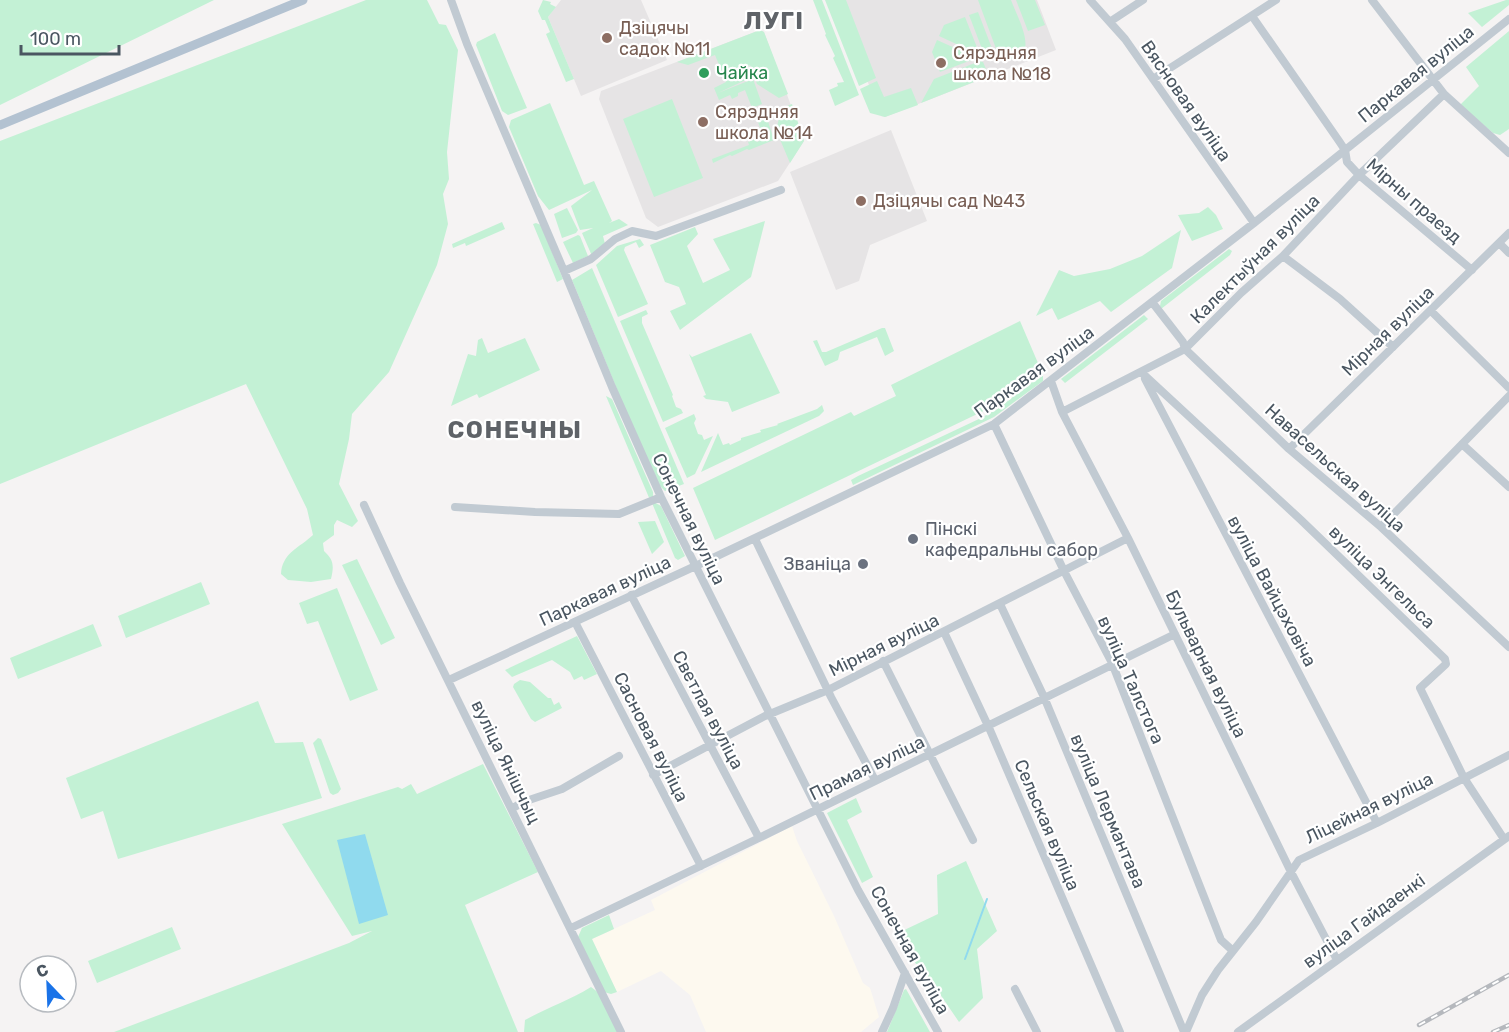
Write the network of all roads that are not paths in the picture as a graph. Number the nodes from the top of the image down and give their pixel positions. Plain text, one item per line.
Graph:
1 (296, 0) edge
2 (303, 0) edge
3 (451, 0) edge
4 (1090, 0) edge
5 (1143, 0) edge
6 (1276, 0) edge
7 (1372, 0) edge
8 (287, 6) junction
9 (1252, 16) junction
10 (1509, 18) edge
11 (1111, 21) junction
12 (1153, 79) junction
13 (1433, 80) junction
14 (1444, 94) junction
15 (0, 125) edge
16 (1345, 150) junction
17 (1509, 153) edge
18 (1359, 175) junction
19 (781, 190) dead end
20 (1254, 223) junction
21 (1509, 234) edge
22 (1499, 243) junction
23 (1509, 253) edge
24 (1283, 256) junction
25 (1472, 270) junction
26 (564, 271) junction
27 (1152, 302) junction
28 (1431, 311) junction
29 (1393, 347) junction
30 (1185, 349) junction
31 (1141, 372) junction
32 (1051, 381) junction
33 (1509, 388) edge
34 (1509, 396) edge
35 (1062, 412) junction
36 (994, 424) junction
37 (1462, 444) junction
38 (1289, 449) junction
39 (1509, 487) edge
40 (660, 497) junction
41 (364, 506) dead end
42 (455, 507) dead end
43 (1381, 527) junction
44 (755, 538) junction
45 (1128, 538) junction
46 (696, 566) junction
47 (1064, 571) junction
48 (631, 596) junction
49 (1000, 604) junction
50 (576, 622) junction
51 (944, 632) junction
52 (1175, 634) junction
53 (1509, 647) edge
54 (883, 661) junction
55 (1112, 663) junction
56 (449, 680) junction
57 (828, 690) junction
58 (1044, 697) junction
59 (770, 715) junction
60 (987, 725) junction
61 (709, 745) junction
62 (930, 753) junction
63 (1509, 755) edge
64 (619, 756) dead end
65 (653, 775) junction
66 (1464, 778) junction
67 (875, 780) junction
68 (513, 808) junction
69 (817, 809) junction
70 (1377, 823) junction
71 (1507, 837) edge
72 (759, 838) junction
73 (973, 840) dead end
74 (701, 866) junction
75 (1291, 872) junction
76 (571, 928) junction
77 (1232, 950) junction
78 (1337, 960) junction
79 (905, 973) junction
80 (1015, 989) dead end
81 (621, 1032) edge
82 (882, 1032) edge
83 (939, 1032) edge
84 (1037, 1032) edge
85 (1119, 1032) edge
86 (1185, 1032) edge
87 (1238, 1032) edge

1 - 8 main road
2 - 8 main road
3 - 26 street, Сонечная вуліца
4 - 11 street, Вясновая вуліца
5 - 11 street
6 - 9 street
7 - 13 street
8 - 15 main road
9 - 12 street
9 - 16 street, Мірны праезд
10 - 13 street, Паркавая вуліца
11 - 12 street, Вясновая вуліца
12 - 20 street, Вясновая вуліца
13 - 14 street
13 - 16 street, Паркавая вуліца
14 - 17 street
14 - 18 street, Калектыўная вуліца
16 - 18 street, Мірны праезд
16 - 20 street, Паркавая вуліца
18 - 24 street, Калектыўная вуліца
18 - 25 street, Мірны праезд
19 - 26 street
20 - 27 street, Паркавая вуліца
21 - 22 street, Мірная вуліца
22 - 23 street
22 - 25 street, Мірная вуліца
24 - 29 street
24 - 30 street, Калектыўная вуліца
25 - 28 street, Мірная вуліца
26 - 40 street, Сонечная вуліца
27 - 30 street, Навасельская вуліца
27 - 32 street, Паркавая вуліца
28 - 29 street, Мірная вуліца
28 - 33 street
29 - 38 street, Мірная вуліца
30 - 31 street, Калектыўная вуліца
30 - 38 street, Навасельская вуліца
31 - 35 street, Калектыўная вуліца
31 - 66 street, вуліца Энгельса
31 - 70 street, вуліца Вайцэховіча
32 - 35 street, Бульварная вуліца
32 - 36 street, Паркавая вуліца
34 - 37 street
35 - 45 street, Бульварная вуліца
36 - 44 street, Паркавая вуліца
36 - 47 street, вуліца Талстога
37 - 39 street
37 - 43 street
38 - 43 street, Навасельская вуліца
40 - 42 street
40 - 46 street, Сонечная вуліца
41 - 56 street, вуліца Янішчыц
43 - 53 street, Навасельская вуліца
44 - 46 street, Паркавая вуліца
44 - 57 street
45 - 47 street, Мірная вуліца
45 - 52 street, Бульварная вуліца
46 - 48 street, Паркавая вуліца
46 - 59 street, Сонечная вуліца
47 - 49 street, Мірная вуліца
47 - 55 street, вуліца Талстога
48 - 50 street, Паркавая вуліца
48 - 61 street, Светлая вуліца
49 - 51 street, Мірная вуліца
49 - 58 street, вуліца Лермантава
50 - 56 street, Паркавая вуліца
50 - 65 street, Сасновая вуліца
51 - 54 street, Мірная вуліца
51 - 60 street, Сельская вуліца
52 - 55 street, Прамая вуліца
52 - 75 street, Бульварная вуліца
54 - 57 street, Мірная вуліца
54 - 62 street
55 - 58 street, Прамая вуліца
55 - 77 street, вуліца Талстога
56 - 68 street, вуліца Янішчыц
57 - 59 street, Мірная вуліца
57 - 67 street
58 - 60 street, Прамая вуліца
58 - 86 street, вуліца Лермантава
59 - 61 street, Мірная вуліца
59 - 69 street, Сонечная вуліца
60 - 62 street, Прамая вуліца
60 - 85 street, Сельская вуліца
61 - 65 street, Мірная вуліца
61 - 72 street, Светлая вуліца
62 - 67 street, Прамая вуліца
62 - 73 street
63 - 66 street, Ліцейная вуліца
64 - 68 street
65 - 74 street, Сасновая вуліца
66 - 70 street, Ліцейная вуліца
66 - 71 street, вуліца Энгельса
67 - 69 street, Прамая вуліца
68 - 76 street, вуліца Янішчыц
69 - 72 street, Прамая вуліца
69 - 79 street, Сонечная вуліца
70 - 75 street, Ліцейная вуліца
71 - 78 street, вуліца Гайдаенкі
72 - 74 street, Прамая вуліца
74 - 76 street, Прамая вуліца
75 - 77 street, Ліцейная вуліца
75 - 78 street, Бульварная вуліца
76 - 81 street, вуліца Янішчыц
77 - 86 street, Ліцейная вуліца
78 - 87 street, вуліца Гайдаенкі
79 - 82 street
79 - 83 street, Сонечная вуліца
80 - 84 street

